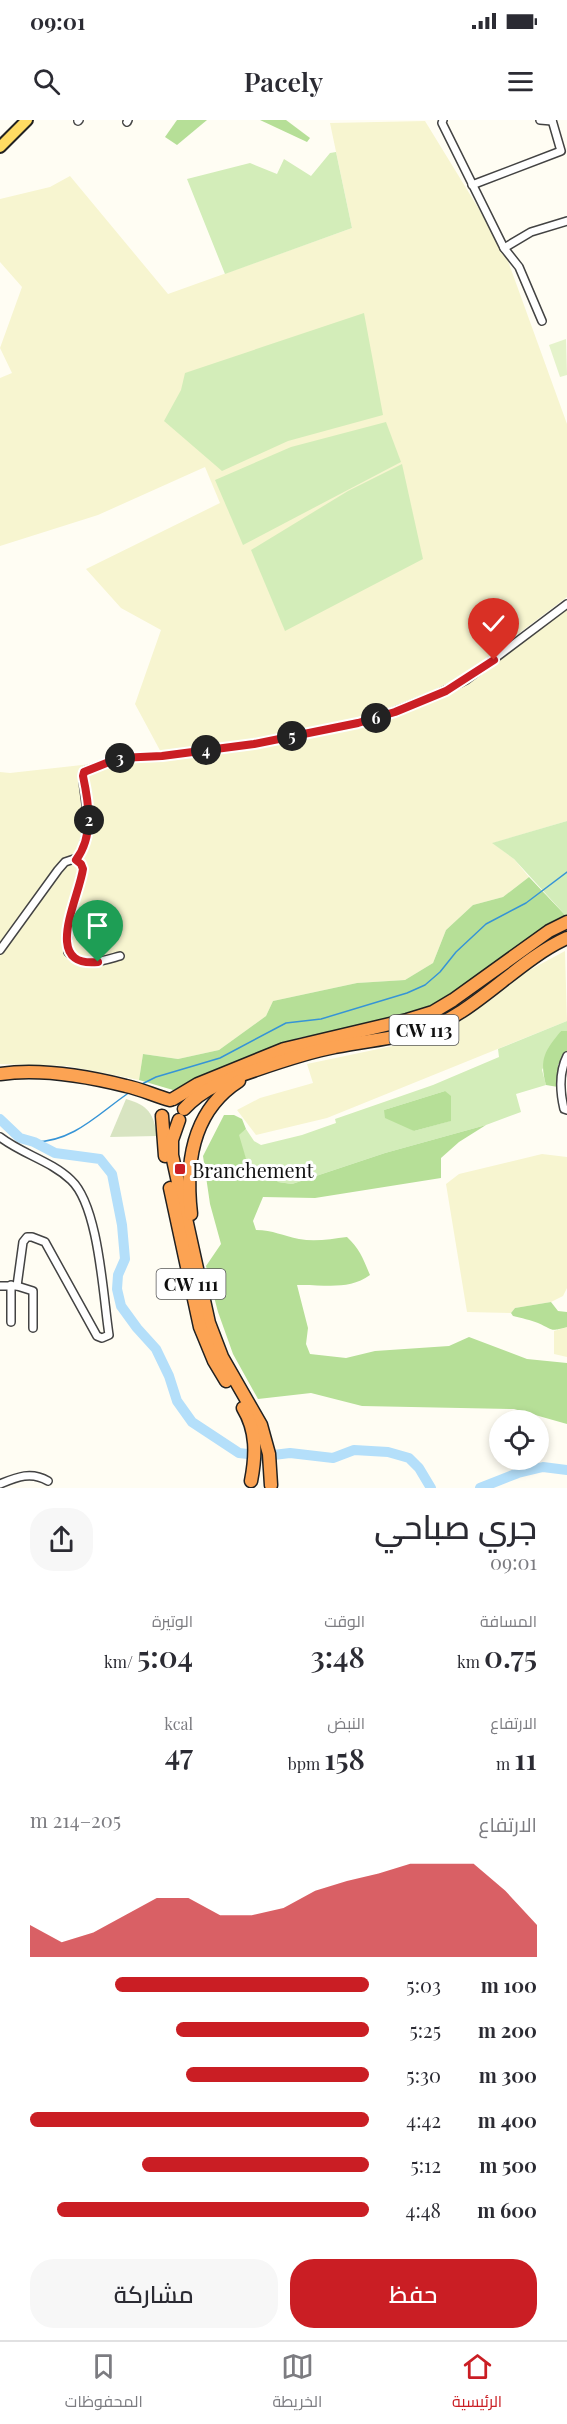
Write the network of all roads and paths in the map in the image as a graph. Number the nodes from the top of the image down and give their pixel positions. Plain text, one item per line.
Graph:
1 (27, 120) edge
2 (443, 120) edge
3 (540, 120) edge
4 (552, 120) edge
5 (0, 147) edge
6 (472, 185) junction
7 (567, 221) edge
8 (504, 248) junction
9 (542, 321) dead end
10 (567, 604) edge
11 (76, 860) junction
12 (567, 922) edge
13 (567, 938) edge
14 (0, 950) edge
15 (120, 956) dead end
16 (567, 1056) edge
17 (258, 1069) junction
18 (0, 1074) edge
19 (0, 1080) edge
20 (124, 1088) junction
21 (167, 1106) junction
22 (567, 1110) edge
23 (182, 1114) junction
24 (0, 1137) edge
25 (195, 1254) junction
26 (0, 1286) edge
27 (14, 1286) junction
28 (11, 1322) dead end
29 (33, 1328) dead end
30 (260, 1439) junction
31 (48, 1481) dead end
32 (0, 1484) edge
33 (248, 1484) edge
34 (274, 1487) edge

1 - 5 main road
2 - 6 street
3 - 4 street
4 - 6 street
6 - 8 street
7 - 8 street
8 - 9 street
10 - 11 street
11 - 14 street
11 - 15 street
12 - 21 highway
13 - 17 highway, CW 113
16 - 22 street
17 - 23 highway
17 - 25 highway
18 - 20 highway
19 - 20 highway
20 - 21 highway
21 - 23 highway
21 - 23 highway
21 - 30 highway, CW 111
23 - 25 highway, CW 111
24 - 27 street
25 - 30 highway
26 - 27 street
27 - 28 street
27 - 29 street
30 - 33 highway, CW 111
30 - 34 highway
31 - 32 street
33 - 34 highway

